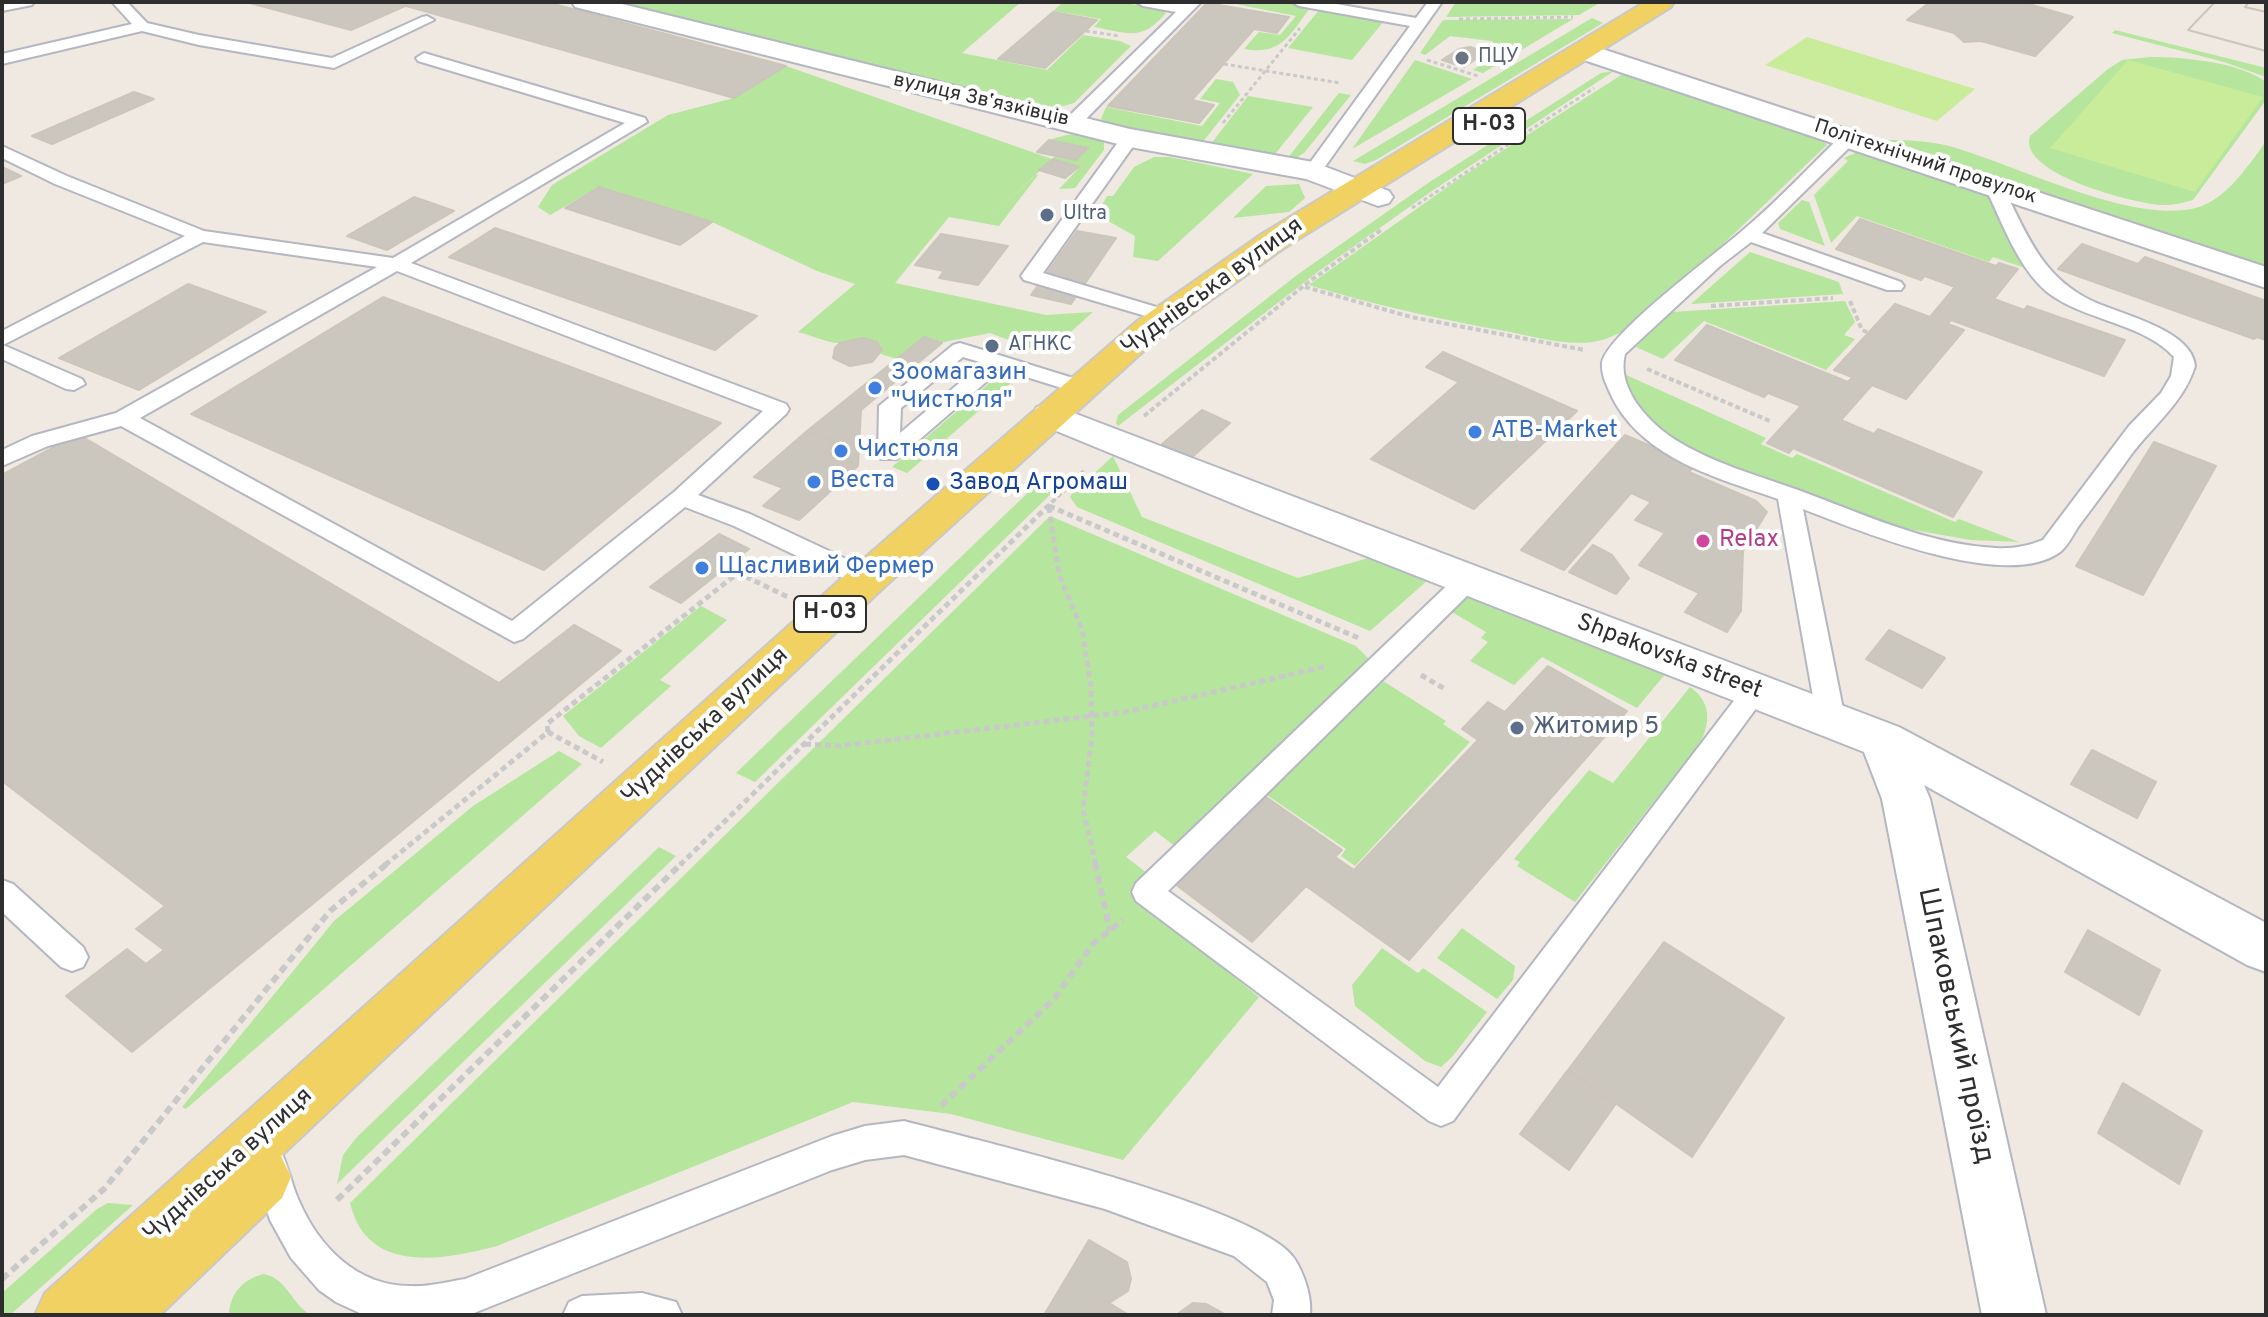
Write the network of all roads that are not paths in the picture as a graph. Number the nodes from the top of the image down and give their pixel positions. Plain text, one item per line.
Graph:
1 (27, 2) edge
2 (119, 2) edge
3 (584, 2) edge
4 (1143, 2) edge
5 (1299, 2) edge
6 (1435, 2) edge
7 (1662, 2) edge
8 (1684, 2) edge
9 (1190, 6) edge
10 (2, 7) edge
11 (427, 20) dead end
12 (1422, 21) junction
13 (142, 26) junction
14 (1592, 52) junction
15 (424, 58) dead end
16 (2, 59) edge
17 (1072, 123) junction
18 (1130, 138) junction
19 (1849, 138) junction
20 (2, 151) edge
21 (1313, 171) junction
22 (1993, 185) junction
23 (1381, 207) junction
24 (1749, 235) junction
25 (200, 236) junction
26 (396, 264) junction
27 (2266, 278) edge
28 (1894, 286) dead end
29 (1166, 316) junction
30 (2, 339) edge
31 (2, 351) edge
32 (998, 361) junction
33 (74, 384) dead end
34 (1067, 409) junction
35 (124, 418) junction
36 (2, 459) edge
37 (1789, 495) junction
38 (682, 497) junction
39 (867, 579) junction
40 (1468, 580) junction
41 (1755, 692) junction
42 (1831, 719) junction
43 (1883, 740) junction
44 (2, 893) edge
45 (2266, 949) edge
46 (72, 957) dead end
47 (259, 1158) junction
48 (165, 1224) junction
49 (152, 1299) edge
50 (597, 1314) edge
51 (67, 1315) edge
52 (115, 1315) edge
53 (663, 1315) edge
54 (1291, 1315) edge
55 (2014, 1315) edge

1 - 10 lane
2 - 13 lane
3 - 17 street, вулиця Звʼязківців
4 - 9 lane
5 - 12 lane
6 - 12 lane
7 - 14 main road, Чуднівська вулиця / Н-03
8 - 14 main road, Чуднівська вулиця / Н-03
9 - 17 lane
11 - 13 lane
12 - 21 lane
13 - 16 lane
14 - 19 street, Політехнічний провулок
14 - 23 main road, Чуднівська вулиця / Н-03
15 - 26 lane
17 - 18 street, вулиця Звʼязківців
18 - 21 street, вулиця Звʼязківців
18 - 29 lane
19 - 22 street, Політехнічний провулок
19 - 24 lane
20 - 25 lane
21 - 23 street, вулиця Звʼязківців
22 - 27 street, Політехнічний провулок
22 - 37 lane
23 - 29 main road, Чуднівська вулиця / Н-03
23 - 34 main road, Чуднівська вулиця / Н-03
24 - 28 lane
24 - 37 lane
25 - 26 lane
25 - 30 lane
26 - 35 lane
26 - 38 lane
29 - 34 main road, Чуднівська вулиця / Н-03
31 - 33 lane
32 - 32 lane
32 - 34 lane
34 - 39 main road, Чуднівська вулиця / Н-03
34 - 40 street, Shpakovska street
34 - 47 main road, Чуднівська вулиця / Н-03
35 - 36 lane
35 - 38 lane
37 - 42 lane
38 - 39 lane
39 - 47 main road, Чуднівська вулиця / Н-03
40 - 41 street, Shpakovska street
40 - 41 lane
41 - 42 street, Shpakovska street
42 - 43 street, Shpakovska street
43 - 45 street, Shpakovska street
43 - 55 street, Шпаковський проїзд
44 - 46 lane
47 - 48 main road, Чуднівська вулиця / Н-03
47 - 49 main road, Чуднівська вулиця / Н-03
47 - 54 lane
48 - 49 lane
48 - 51 main road, Чуднівська вулиця / Н-03
49 - 52 main road, Чуднівська вулиця / Н-03
50 - 53 lane

